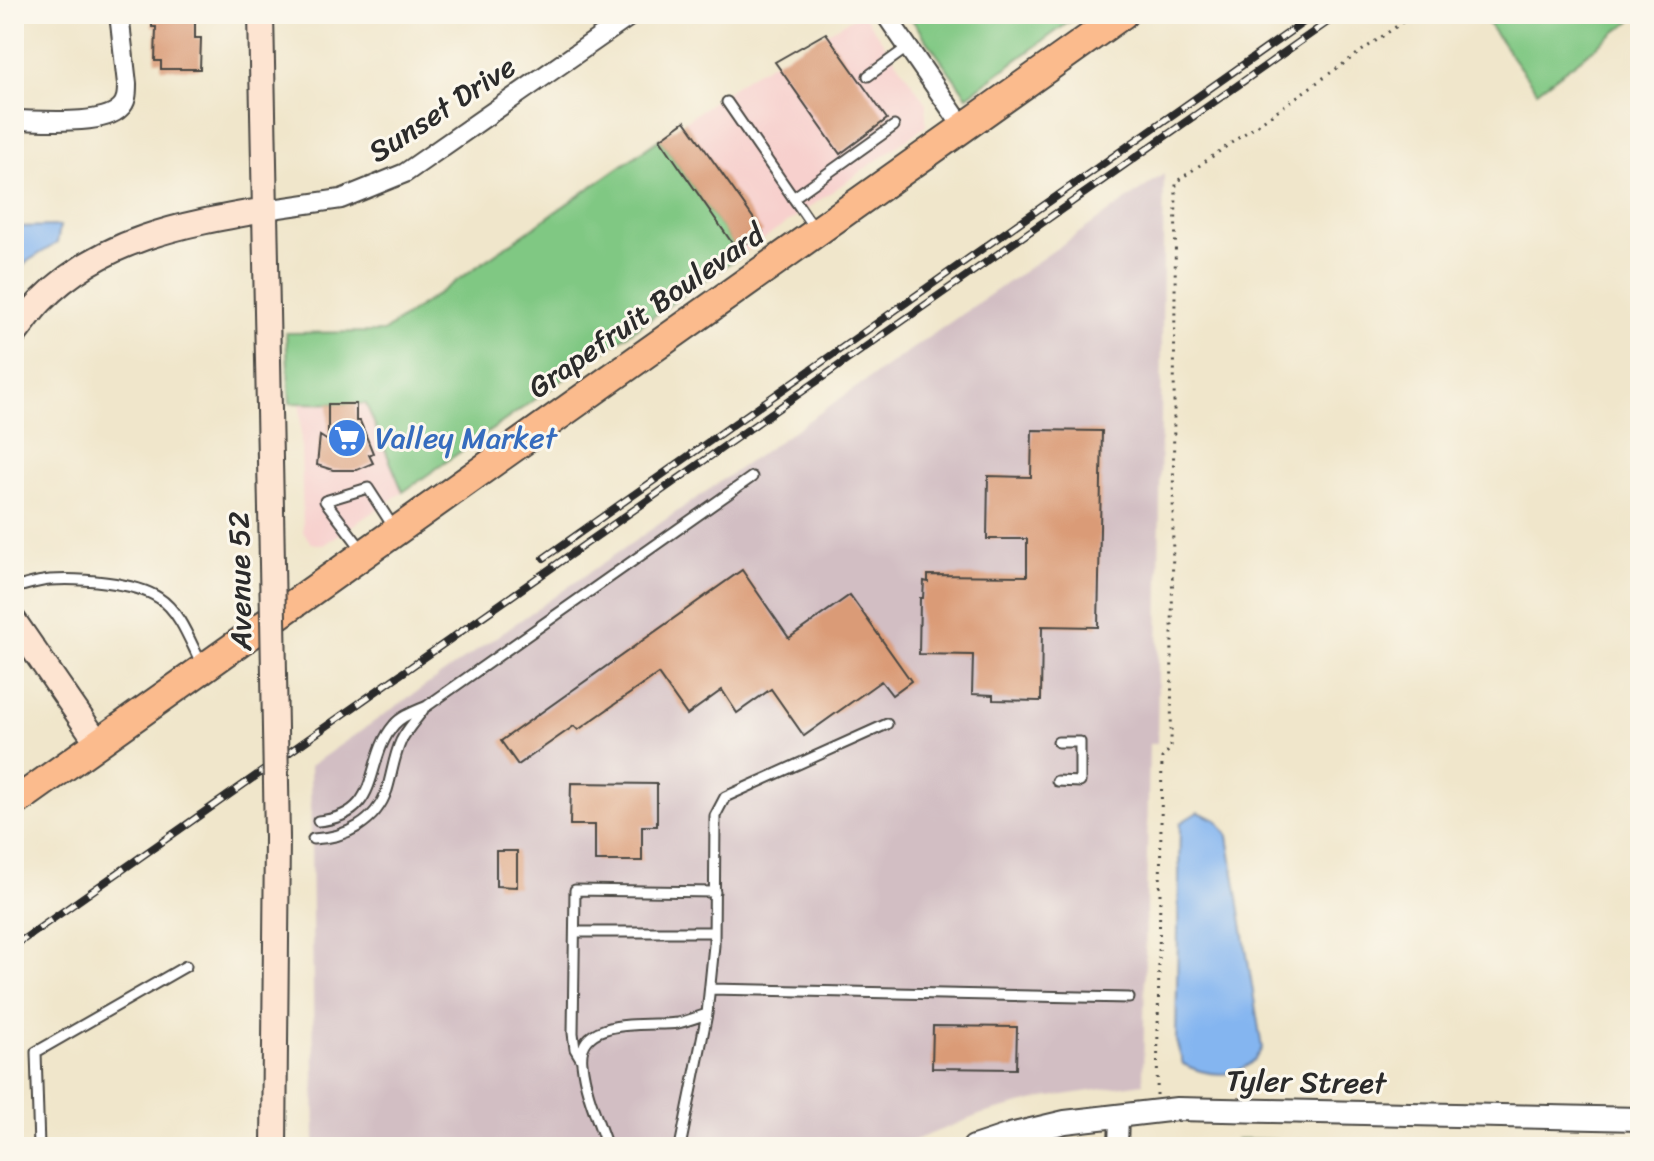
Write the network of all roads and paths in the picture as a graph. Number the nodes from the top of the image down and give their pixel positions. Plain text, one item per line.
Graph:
1 (119, 14) edge
2 (261, 14) edge
3 (633, 14) edge
4 (885, 14) edge
5 (1123, 14) edge
6 (1414, 14) edge
7 (908, 47) junction
8 (868, 76) dead end
9 (727, 102) dead end
10 (14, 120) edge
11 (894, 126) dead end
12 (963, 127) junction
13 (793, 198) junction
14 (265, 210) junction
15 (817, 232) junction
16 (14, 335) edge
17 (752, 477) dead end
18 (396, 531) junction
19 (365, 553) junction
20 (14, 588) edge
21 (14, 621) edge
22 (204, 668) junction
23 (427, 706) junction
24 (887, 724) dead end
25 (1058, 742) dead end
26 (98, 743) junction
27 (1057, 781) dead end
28 (371, 786) junction
29 (386, 793) junction
30 (14, 803) edge
31 (318, 821) dead end
32 (313, 839) dead end
33 (715, 892) junction
34 (575, 932) junction
35 (714, 932) junction
36 (186, 966) dead end
37 (710, 989) junction
38 (1129, 998) dead end
39 (707, 1014) junction
40 (581, 1059) junction
41 (1156, 1110) junction
42 (1119, 1115) junction
43 (1640, 1119) edge
44 (39, 1147) edge
45 (274, 1147) edge
46 (607, 1147) edge
47 (680, 1147) edge
48 (974, 1147) edge
49 (1118, 1147) edge

1 - 10 street
2 - 14 main road, Avenue 52
3 - 14 street, Sunset Drive
4 - 7 street
5 - 12 main road, Grapefruit Boulevard
6 - 41 path
7 - 8 lane
7 - 12 street
9 - 13 lane
11 - 13 lane
12 - 15 main road, Grapefruit Boulevard
13 - 15 lane
14 - 16 main road
14 - 45 main road, Avenue 52, bridge
15 - 18 main road, Grapefruit Boulevard
17 - 23 lane
18 - 19 main road, Grapefruit Boulevard
18 - 19 lane
19 - 22 main road, Grapefruit Boulevard
20 - 22 lane
21 - 26 main road
22 - 26 main road, Grapefruit Boulevard
23 - 28 lane
23 - 29 lane
24 - 33 lane
25 - 27 lane
26 - 30 main road, Grapefruit Boulevard
28 - 29 lane
28 - 31 lane
29 - 32 lane
33 - 34 lane
33 - 35 lane
34 - 35 lane
34 - 40 lane
35 - 37 lane
36 - 44 lane
37 - 38 lane
37 - 39 lane
39 - 40 lane
39 - 47 lane
40 - 46 lane
41 - 42 street, Tyler Street
41 - 43 street, Tyler Street
42 - 48 street, Tyler Street
42 - 49 street

